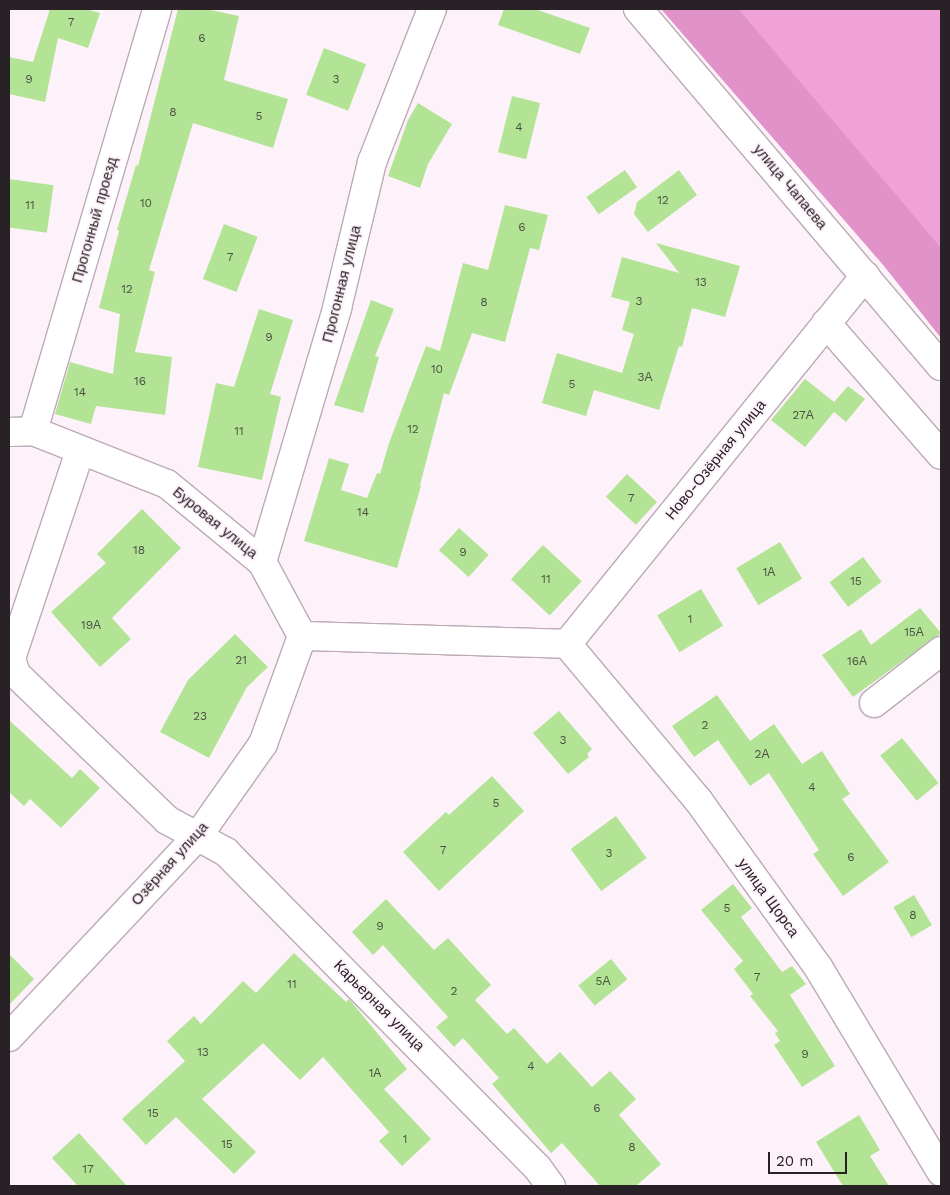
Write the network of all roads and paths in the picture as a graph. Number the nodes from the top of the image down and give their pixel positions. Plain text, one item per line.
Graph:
1 (157, 9) edge
2 (432, 9) edge
3 (638, 9) edge
4 (865, 276) junction
5 (826, 324) junction
6 (941, 366) edge
7 (21, 432) edge
8 (80, 451) junction
9 (941, 455) edge
10 (262, 562) junction
11 (302, 636) junction
12 (567, 644) junction
13 (941, 651) edge
14 (874, 703) dead end
15 (198, 836) junction
16 (9, 1037) edge
17 (941, 1172) edge
18 (551, 1186) edge

1 - 7 street, Прогонный проезд
2 - 10 street, Прогонная улица
3 - 4 street, улица Чапаева
4 - 5 street, Ново-Озёрная улица
4 - 6 street, улица Чапаева
5 - 9 street
5 - 12 street, Ново-Озёрная улица
7 - 8 street, Буровая улица
8 - 10 street, Буровая улица
8 - 15 street, Карьерная улица
10 - 11 street, Буровая улица
11 - 12 street
11 - 15 street, Озёрная улица
12 - 17 street, улица Щорса
13 - 14 street
15 - 16 street, Озёрная улица
15 - 18 street, Карьерная улица

